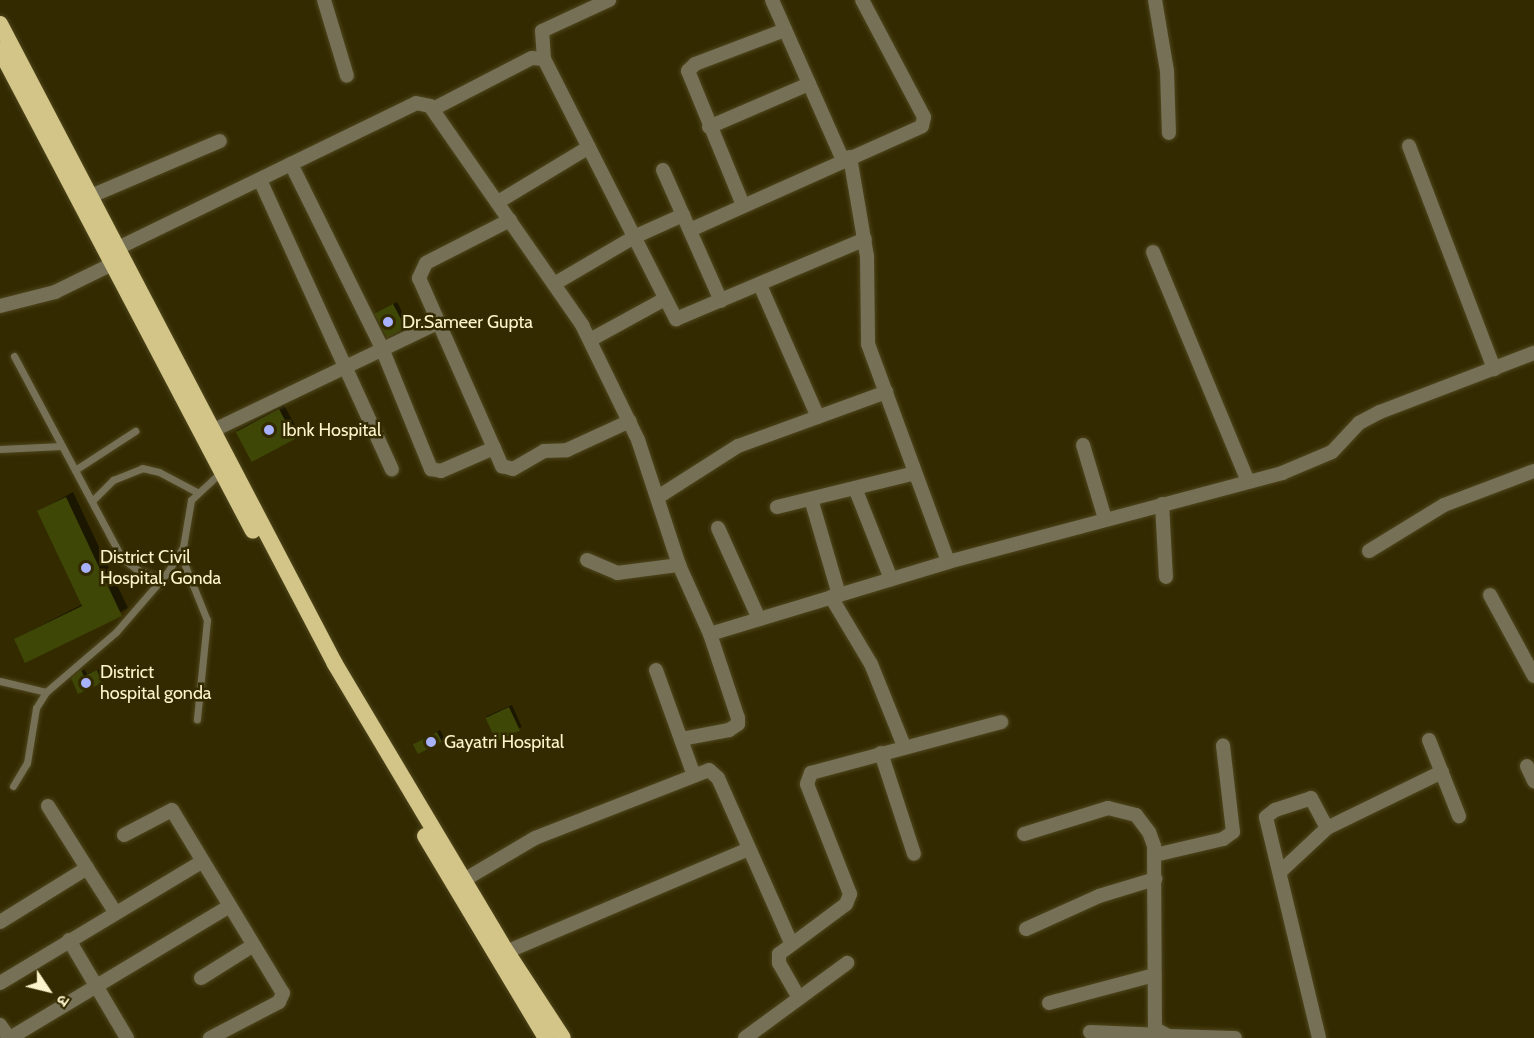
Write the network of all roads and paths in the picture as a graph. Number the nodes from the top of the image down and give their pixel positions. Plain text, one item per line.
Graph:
1 (324, 0) edge
2 (609, 0) edge
3 (772, 0) edge
4 (862, 0) edge
5 (1155, 0) edge
6 (587, 4) edge
7 (0, 24) edge
8 (785, 30) junction
9 (0, 50) edge
10 (544, 59) junction
11 (348, 76) dead end
12 (809, 84) junction
13 (433, 109) junction
14 (709, 127) junction
15 (1169, 133) dead end
16 (220, 141) dead end
17 (1409, 146) dead end
18 (590, 147) junction
19 (846, 158) junction
20 (291, 164) junction
21 (663, 170) dead end
22 (260, 180) junction
23 (91, 196) junction
24 (498, 202) junction
25 (743, 205) junction
26 (683, 215) junction
27 (510, 220) junction
28 (690, 230) junction
29 (634, 237) junction
30 (865, 239) junction
31 (118, 248) junction
32 (1153, 252) dead end
33 (110, 265) junction
34 (554, 284) junction
35 (760, 285) junction
36 (665, 299) junction
37 (721, 301) junction
38 (0, 306) edge
39 (438, 322) junction
40 (590, 340) junction
41 (381, 346) junction
42 (1534, 353) edge
43 (14, 356) dead end
44 (345, 364) junction
45 (1494, 369) junction
46 (886, 392) junction
47 (818, 417) junction
48 (630, 421) junction
49 (214, 430) junction
50 (135, 431) dead end
51 (1083, 445) dead end
52 (62, 446) junction
53 (494, 448) junction
54 (0, 449) edge
55 (392, 469) dead end
56 (75, 470) junction
57 (1534, 471) edge
58 (221, 472) junction
59 (915, 472) junction
60 (1248, 481) junction
61 (855, 488) junction
62 (197, 492) junction
63 (658, 497) junction
64 (811, 499) junction
65 (92, 501) junction
66 (1162, 504) junction
67 (777, 507) dead end
68 (1105, 519) junction
69 (718, 528) dead end
70 (1369, 551) dead end
71 (180, 553) junction
72 (587, 560) dead end
73 (948, 562) junction
74 (679, 565) junction
75 (1166, 577) dead end
76 (891, 579) junction
77 (161, 580) junction
78 (1490, 595) dead end
79 (835, 596) junction
80 (759, 619) junction
81 (710, 634) junction
82 (656, 670) dead end
83 (1534, 676) edge
84 (0, 681) edge
85 (46, 692) junction
86 (197, 719) dead end
87 (1001, 722) dead end
88 (681, 739) junction
89 (1429, 740) dead end
90 (904, 746) junction
91 (1223, 746) dead end
92 (881, 753) junction
93 (1527, 766) dead end
94 (1442, 772) junction
95 (693, 773) junction
96 (1534, 781) edge
97 (13, 786) dead end
98 (48, 806) dead end
99 (1459, 816) dead end
100 (1327, 828) junction
101 (1024, 834) dead end
102 (124, 835) dead end
103 (749, 849) junction
104 (914, 854) dead end
105 (1155, 855) junction
106 (201, 862) junction
107 (87, 868) junction
108 (1280, 872) junction
109 (1155, 879) junction
110 (464, 880) junction
111 (228, 907) junction
112 (116, 912) junction
113 (0, 922) edge
114 (1026, 929) dead end
115 (69, 940) junction
116 (791, 943) junction
117 (252, 946) junction
118 (507, 952) junction
119 (848, 963) dead end
120 (1154, 975) junction
121 (201, 978) dead end
122 (0, 983) edge
123 (97, 986) junction
124 (799, 998) junction
125 (1049, 1003) dead end
126 (0, 1025) edge
127 (1090, 1032) dead end
128 (1162, 1035) junction
129 (1185, 1037) edge
130 (10, 1038) edge
131 (127, 1038) edge
132 (210, 1038) edge
133 (546, 1038) edge
134 (563, 1038) edge
135 (745, 1038) edge
136 (1235, 1038) edge
137 (1319, 1038) edge

1 - 11 street
2 - 6 street
3 - 8 street
4 - 19 street
5 - 15 street
6 - 10 street
7 - 23 highway
8 - 12 street
8 - 14 street
9 - 33 highway
10 - 13 street
10 - 18 street
12 - 14 street
12 - 19 street
13 - 20 street
13 - 24 street
14 - 25 street
16 - 23 street
17 - 45 street
18 - 24 street
18 - 29 street
19 - 25 street
19 - 30 street
20 - 22 street
20 - 41 street
21 - 26 street
22 - 31 street
22 - 44 street
23 - 31 highway
24 - 27 street
25 - 28 street
26 - 28 street
26 - 29 street
27 - 34 street
27 - 39 street
28 - 37 street
29 - 34 street
29 - 36 street
30 - 35 street
30 - 46 street
31 - 49 highway
32 - 60 street
33 - 38 street
33 - 58 highway
34 - 40 street
35 - 37 street
35 - 47 street
36 - 37 street
36 - 40 street
39 - 41 street
39 - 53 street
40 - 48 street
41 - 44 street
41 - 53 street
42 - 45 street
43 - 52 lane
44 - 49 street
44 - 55 street
45 - 60 street
46 - 47 street
46 - 59 street
47 - 63 street
48 - 53 street
48 - 63 street
49 - 110 highway
50 - 56 lane
51 - 68 street
52 - 54 lane
52 - 56 lane
56 - 65 lane
57 - 70 street
58 - 62 lane
58 - 133 highway
59 - 61 street
59 - 73 street
60 - 66 street
61 - 64 street
61 - 76 street
62 - 65 lane
62 - 71 lane
63 - 74 street
64 - 67 street
64 - 79 street
65 - 77 lane
66 - 68 street
66 - 75 street
68 - 73 street
69 - 80 street
71 - 77 lane
71 - 86 lane
72 - 74 street
73 - 76 street
74 - 81 street
76 - 79 street
77 - 85 lane
78 - 83 street
79 - 80 street
79 - 90 street
80 - 81 street
81 - 88 street
82 - 88 street
84 - 85 lane
85 - 97 lane
87 - 90 street
88 - 95 street
89 - 94 street
90 - 92 street
91 - 105 street
92 - 104 street
92 - 116 street
93 - 96 street
94 - 99 street
94 - 100 street
95 - 103 street
95 - 110 street
98 - 107 street
100 - 108 street
100 - 108 street
101 - 105 street
102 - 106 street
103 - 116 street
103 - 118 street
105 - 109 street
106 - 111 street
106 - 112 street
107 - 112 street
107 - 113 street
108 - 137 street
109 - 114 street
109 - 120 street
110 - 118 highway
111 - 117 street
111 - 123 street
112 - 115 street
115 - 122 street
115 - 123 street
116 - 124 street
117 - 121 street
117 - 132 street
118 - 134 highway
119 - 124 street
120 - 125 street
120 - 128 street
123 - 130 street
123 - 131 street
124 - 135 street
126 - 130 street
127 - 128 street
128 - 129 street
129 - 136 street

